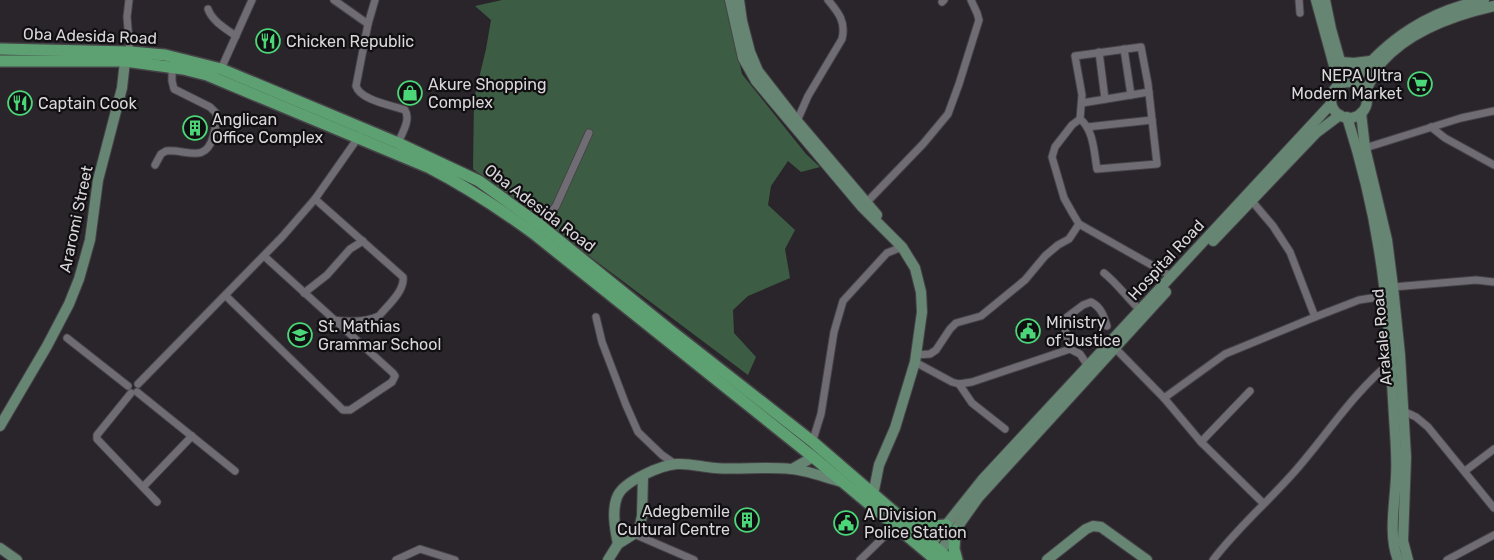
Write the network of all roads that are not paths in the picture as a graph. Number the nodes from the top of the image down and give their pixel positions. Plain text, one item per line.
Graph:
1 (129, 0) edge
2 (252, 0) edge
3 (334, 0) edge
4 (374, 0) edge
5 (730, 0) edge
6 (739, 0) edge
7 (828, 0) edge
8 (971, 0) edge
9 (1299, 0) edge
10 (1316, 0) edge
11 (1325, 0) edge
12 (1484, 0) edge
13 (1469, 2) edge
14 (1494, 6) edge
15 (208, 9) dead end
16 (1300, 13) dead end
17 (368, 24) junction
18 (236, 36) junction
19 (0, 49) edge
20 (1124, 49) junction
21 (1099, 52) junction
22 (128, 57) junction
23 (0, 60) edge
24 (1370, 61) junction
25 (1341, 62) junction
26 (172, 67) junction
27 (221, 69) junction
28 (1346, 83) junction
29 (1149, 92) junction
30 (1365, 92) junction
31 (1131, 95) junction
32 (1105, 99) junction
33 (1082, 102) junction
34 (1331, 104) junction
35 (1494, 111) edge
36 (1361, 113) junction
37 (1344, 116) junction
38 (1080, 119) junction
39 (1152, 120) junction
40 (797, 121) junction
41 (1087, 127) junction
42 (1432, 127) junction
43 (589, 133) dead end
44 (361, 134) junction
45 (398, 142) junction
46 (1365, 148) junction
47 (155, 164) dead end
48 (1494, 165) edge
49 (316, 199) junction
50 (1251, 200) junction
51 (867, 202) junction
52 (1080, 224) junction
53 (540, 225) junction
54 (354, 233) junction
55 (890, 233) junction
56 (364, 240) junction
57 (902, 247) junction
58 (350, 248) junction
59 (887, 253) junction
60 (264, 256) junction
61 (1104, 273) dead end
62 (1171, 276) junction
63 (1494, 282) edge
64 (1393, 287) junction
65 (304, 293) junction
66 (226, 296) junction
67 (1385, 296) junction
68 (1140, 310) junction
69 (596, 317) dead end
70 (1315, 317) junction
71 (333, 320) junction
72 (1107, 326) dead end
73 (67, 338) dead end
74 (1115, 348) junction
75 (1070, 349) junction
76 (915, 359) junction
77 (1392, 360) junction
78 (1088, 366) junction
79 (138, 384) junction
80 (959, 384) junction
81 (128, 386) junction
82 (1250, 392) dead end
83 (134, 393) junction
84 (1164, 398) junction
85 (1398, 410) junction
86 (0, 426) edge
87 (1005, 429) dead end
88 (192, 436) junction
89 (1201, 442) junction
90 (1494, 449) edge
91 (811, 450) junction
92 (675, 464) junction
93 (792, 469) junction
94 (236, 471) dead end
95 (1465, 471) junction
96 (643, 476) junction
97 (842, 482) junction
98 (143, 488) junction
99 (873, 495) junction
100 (157, 502) dead end
101 (1263, 503) junction
102 (1494, 508) edge
103 (895, 526) junction
104 (909, 526) junction
105 (951, 528) junction
106 (634, 534) junction
107 (1494, 535) edge
108 (618, 544) junction
109 (928, 547) junction
110 (0, 548) edge
111 (937, 557) edge
112 (17, 560) edge
113 (396, 560) edge
114 (455, 560) edge
115 (608, 560) edge
116 (694, 560) edge
117 (860, 560) edge
118 (950, 560) edge
119 (956, 560) edge
120 (1047, 560) edge
121 (1147, 560) edge
122 (1213, 560) edge
123 (1398, 560) edge
124 (1408, 560) edge
125 (1447, 560) edge

1 - 22 street
2 - 18 street
3 - 17 street
4 - 17 street
5 - 55 street
6 - 40 street
7 - 40 street
8 - 51 street
9 - 16 street
10 - 28 street
11 - 25 street
12 - 13 street
13 - 24 street
14 - 30 street
15 - 18 street
17 - 45 street
18 - 27 street
19 - 22 main road, Oba Adesida Road
20 - 21 street
20 - 29 street
20 - 31 street
21 - 32 street
21 - 33 street
22 - 23 main road, Oba Adesida Road
22 - 26 main road, Oba Adesida Road
22 - 27 main road, Oba Adesida Road
22 - 86 street, Araromi Street
24 - 25 street
24 - 28 street
25 - 28 street
26 - 44 main road, Oba Adesida Road
26 - 47 street
27 - 44 main road, Oba Adesida Road
28 - 30 street
28 - 34 street
29 - 31 street
29 - 39 street
30 - 36 street
31 - 32 street
32 - 33 street
33 - 38 street
34 - 37 street
34 - 62 street, Hospital Road
35 - 42 street
36 - 37 street
36 - 46 street, Arakale Road
37 - 50 street, Hospital Road
37 - 67 street, Arakale Road
38 - 41 street
38 - 52 street
39 - 41 street
39 - 41 street
40 - 51 street
42 - 46 street
42 - 48 street
43 - 53 street
44 - 45 main road, Oba Adesida Road
44 - 49 street
44 - 91 main road, Oba Adesida Road
45 - 53 main road, Oba Adesida Road
46 - 64 street, Arakale Road
49 - 54 street
49 - 60 street
50 - 70 street
50 - 74 street, Hospital Road
51 - 55 street
52 - 62 street
52 - 76 street
53 - 91 main road, Oba Adesida Road
54 - 56 street
54 - 58 street
55 - 57 street
55 - 59 street
56 - 58 street
56 - 71 street
57 - 59 street
57 - 76 street
58 - 65 street
59 - 91 street
60 - 65 street
60 - 66 street
61 - 68 street
62 - 68 street, Hospital Road
63 - 64 street
64 - 85 street, Arakale Road
65 - 71 street
66 - 71 street
66 - 79 street
67 - 70 street
67 - 77 street, Arakale Road
68 - 78 street, Hospital Road
69 - 92 street
70 - 84 street
72 - 75 street
73 - 81 street
74 - 84 street
74 - 105 street, Hospital Road
75 - 78 street
75 - 80 street
76 - 80 street
76 - 99 street
77 - 85 street, Arakale Road
77 - 101 street
78 - 105 street, Hospital Road
79 - 81 street
79 - 83 street
80 - 87 street
81 - 83 street
82 - 89 street
83 - 88 street
83 - 98 street
84 - 89 street
85 - 95 street
85 - 123 street, Arakale Road
85 - 124 street, Arakale Road
88 - 94 street
88 - 98 street
89 - 101 street
90 - 95 street
91 - 93 street
91 - 97 main road, Oba Adesida Road
91 - 99 main road, Oba Adesida Road
92 - 93 street
92 - 96 street
93 - 97 street
95 - 102 street
96 - 106 street
96 - 108 street
97 - 103 main road, Oba Adesida Road
98 - 100 street
99 - 104 main road, Oba Adesida Road
101 - 122 street
103 - 109 main road, Oba Adesida Road
103 - 117 street
104 - 105 main road
104 - 109 main road, Oba Adesida Road
105 - 109 street, Hospital Road
105 - 111 street, Hospital Road
105 - 119 main road
106 - 108 street
106 - 116 street
107 - 125 street
108 - 115 street
109 - 111 main road, Oba Adesida Road
110 - 112 street
111 - 118 main road, Oba Adesida Road
113 - 114 street
120 - 121 street

